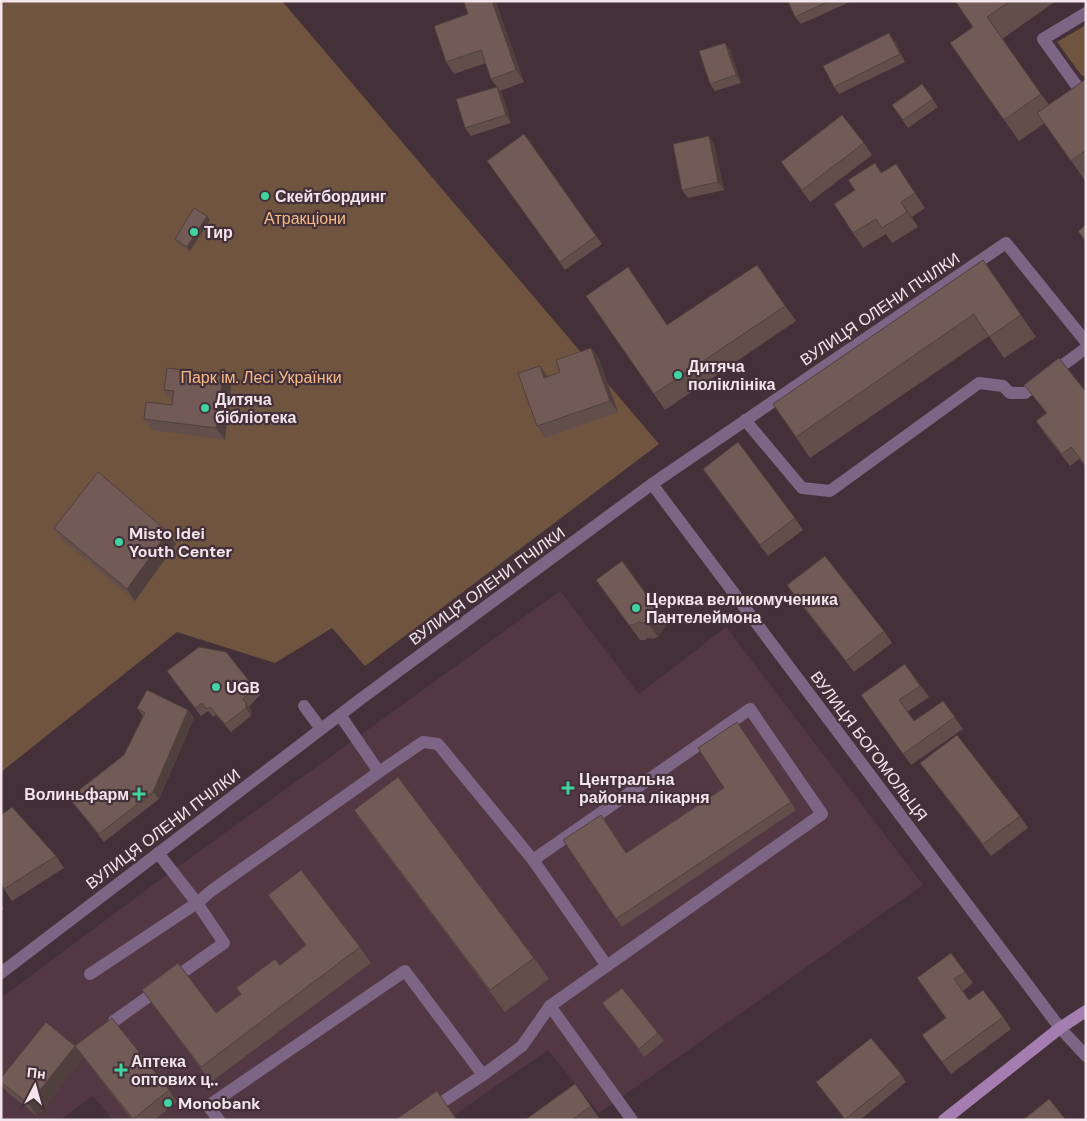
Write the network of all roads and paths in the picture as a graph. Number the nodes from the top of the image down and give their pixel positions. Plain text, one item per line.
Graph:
1 (1086, 13) edge
2 (1086, 87) edge
3 (1086, 342) edge
4 (1086, 348) edge
5 (744, 420) junction
6 (652, 484) junction
7 (304, 706) dead end
8 (340, 715) junction
9 (321, 729) junction
10 (379, 772) junction
11 (158, 854) junction
12 (532, 860) junction
13 (197, 903) junction
14 (607, 966) junction
15 (1, 973) edge
16 (90, 974) dead end
17 (550, 1006) junction
18 (1086, 1011) edge
19 (114, 1021) edge
20 (1060, 1028) junction
21 (1086, 1056) edge
22 (483, 1075) junction
23 (219, 1120) edge
24 (415, 1120) edge
25 (632, 1120) edge
26 (944, 1120) edge

1 - 2 street
3 - 5 street, ВУЛИЦЯ ОЛЕНИ ПЧІЛКИ
4 - 5 street
5 - 6 street, ВУЛИЦЯ ОЛЕНИ ПЧІЛКИ
6 - 8 street, ВУЛИЦЯ ОЛЕНИ ПЧІЛКИ
6 - 20 street, ВУЛИЦЯ БОГОМОЛЬЦЯ
7 - 9 street
8 - 9 street, ВУЛИЦЯ ОЛЕНИ ПЧІЛКИ
8 - 10 street
9 - 11 street, ВУЛИЦЯ ОЛЕНИ ПЧІЛКИ
10 - 12 street
10 - 13 street
11 - 13 street
11 - 15 street, ВУЛИЦЯ ОЛЕНИ ПЧІЛКИ
12 - 14 street
12 - 14 street
13 - 16 street
13 - 19 street
14 - 17 street
17 - 22 street
17 - 25 street
18 - 20 street
20 - 21 street, ВУЛИЦЯ БОГОМОЛЬЦЯ
20 - 26 street
22 - 23 street
22 - 24 street

